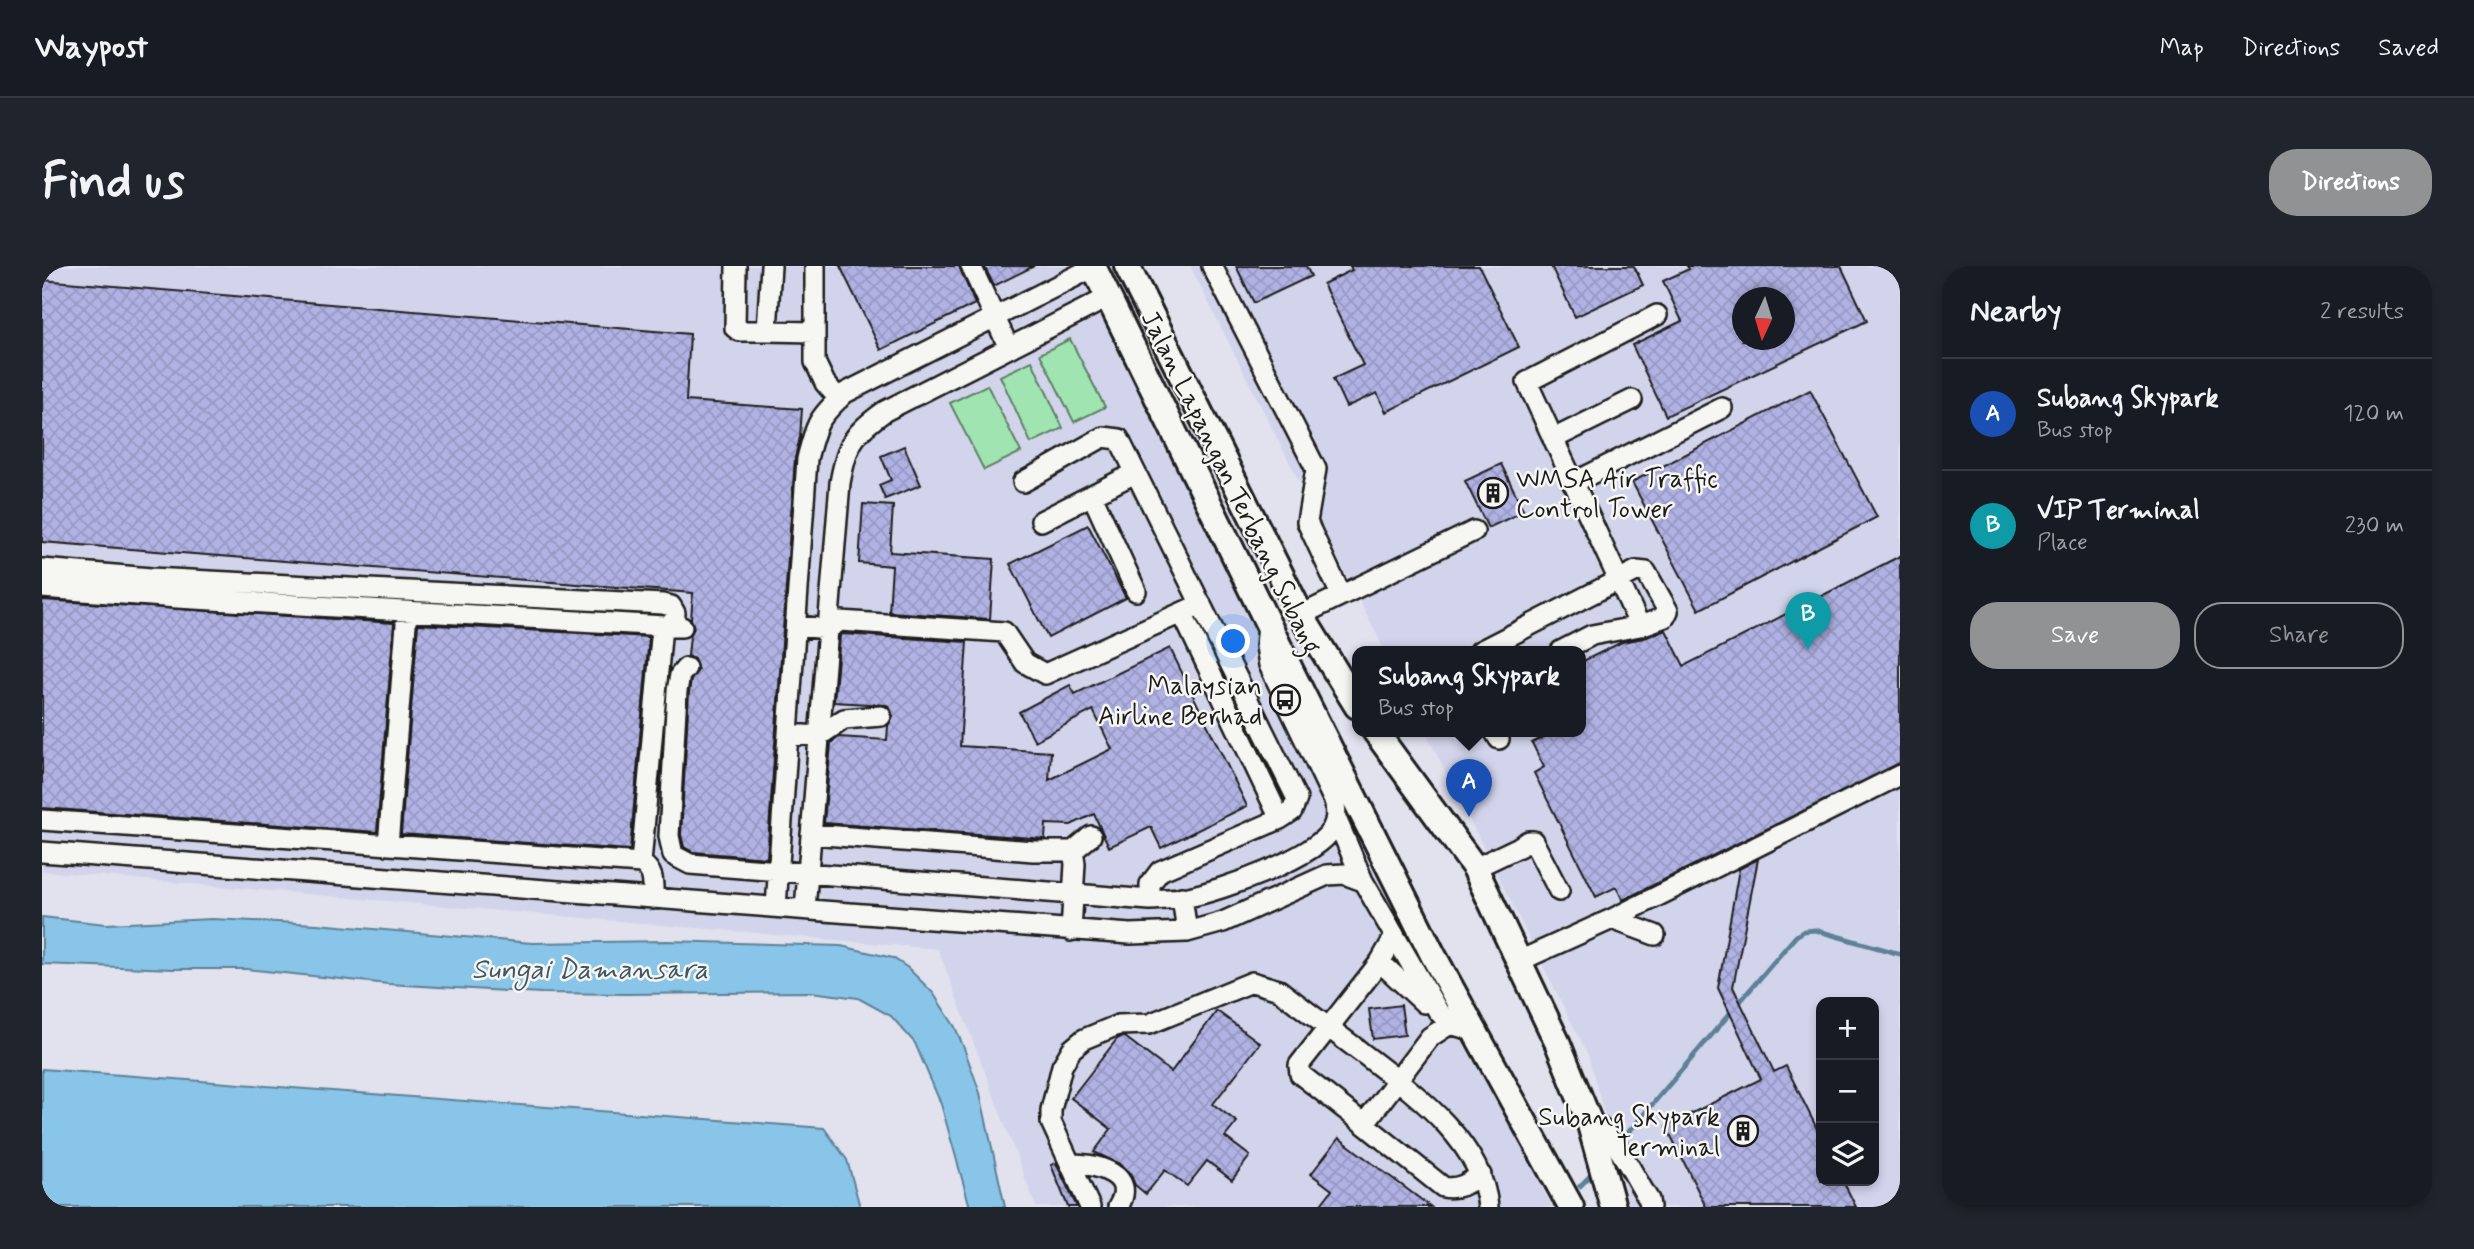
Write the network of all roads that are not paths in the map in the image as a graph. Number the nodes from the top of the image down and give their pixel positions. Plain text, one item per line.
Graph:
1 (736, 266) edge
2 (771, 266) edge
3 (815, 266) edge
4 (971, 266) edge
5 (1127, 266) edge
6 (1212, 266) edge
7 (1094, 267) edge
8 (1109, 297) junction
9 (1657, 314) dead end
10 (996, 317) junction
11 (767, 331) junction
12 (814, 332) junction
13 (1009, 348) junction
14 (839, 398) junction
15 (1632, 400) dead end
16 (1722, 408) dead end
17 (1553, 439) junction
18 (1135, 473) junction
19 (1023, 482) dead end
20 (1573, 483) junction
21 (1092, 495) junction
22 (1041, 521) dead end
23 (1474, 531) dead end
24 (42, 569) edge
25 (1618, 581) junction
26 (42, 588) edge
27 (1136, 591) dead end
28 (1341, 595) junction
29 (1201, 604) junction
30 (407, 612) junction
31 (1182, 613) junction
32 (1301, 615) junction
33 (1268, 624) junction
34 (797, 626) junction
35 (1640, 626) junction
36 (673, 627) junction
37 (828, 629) junction
38 (1490, 646) edge
39 (1570, 646) edge
40 (686, 668) dead end
41 (1352, 698) edge
42 (881, 716) dead end
43 (788, 734) junction
44 (819, 736) junction
45 (1379, 737) edge
46 (1900, 775) edge
47 (1336, 818) junction
48 (1280, 819) junction
49 (42, 820) edge
50 (811, 834) junction
51 (1091, 836) dead end
52 (388, 845) junction
53 (1073, 850) junction
54 (42, 852) edge
55 (641, 863) junction
56 (1475, 868) junction
57 (779, 871) junction
58 (808, 875) junction
59 (1247, 879) junction
60 (1363, 881) junction
61 (1559, 891) dead end
62 (1073, 895) junction
63 (1182, 897) junction
64 (662, 900) junction
65 (1150, 900) junction
66 (776, 907) junction
67 (1258, 908) junction
68 (805, 909) junction
69 (1612, 919) junction
70 (1071, 931) junction
71 (1187, 932) junction
72 (1655, 935) dead end
73 (1395, 936) junction
74 (1519, 961) junction
75 (1380, 962) junction
76 (1328, 1028) junction
77 (1456, 1028) junction
78 (1398, 1081) junction
79 (1589, 1121) junction
80 (1364, 1124) junction
81 (1072, 1164) junction
82 (1481, 1175) junction
83 (1654, 1206) edge
84 (1090, 1207) edge
85 (1118, 1207) edge
86 (1488, 1207) edge
87 (1571, 1207) edge
88 (1613, 1207) edge

1 - 11 street
2 - 11 street
3 - 12 street
4 - 10 street
5 - 32 main road, Jalan Lapangan Terbang Subang
6 - 28 street
7 - 8 main road, Jalan Lapangan Terbang Subang
7 - 10 street
8 - 13 street
8 - 33 main road, Jalan Lapangan Terbang Subang
9 - 17 street
10 - 13 street
10 - 14 street
11 - 12 street
12 - 14 street
13 - 37 street
14 - 34 street
15 - 17 street
16 - 20 street
17 - 20 street
18 - 19 street
18 - 21 street
18 - 29 street
20 - 25 street
21 - 22 street
21 - 27 street
23 - 28 street
24 - 36 street
25 - 35 street
25 - 35 street
25 - 38 street
26 - 30 street
28 - 32 street
29 - 31 street
29 - 48 street
30 - 36 street
30 - 52 street
31 - 37 street
31 - 48 street
32 - 41 main road, Jalan Lapangan Terbang Subang
33 - 47 street
33 - 77 main road, Jalan Lapangan Terbang Subang
34 - 37 street
34 - 43 street
35 - 39 street
36 - 55 street
37 - 44 street
40 - 57 street
42 - 44 street
43 - 44 street
43 - 57 street
44 - 50 street
45 - 56 main road
46 - 69 street
47 - 59 street
47 - 60 street
48 - 65 street
49 - 52 street
50 - 53 street
50 - 58 street
51 - 53 street
52 - 55 street
53 - 62 street
54 - 64 street
55 - 64 street
56 - 61 street
56 - 74 main road
57 - 58 street
57 - 66 street
58 - 62 street
58 - 68 street
59 - 63 street
59 - 67 street
60 - 67 street
60 - 73 street
62 - 65 street
62 - 70 street
63 - 65 street
63 - 71 street
64 - 66 street
66 - 68 street
67 - 71 street
68 - 70 street
69 - 72 street
69 - 74 street
70 - 71 street
73 - 75 street
73 - 77 street
74 - 79 main road
75 - 76 street
75 - 77 street
76 - 78 street
76 - 80 street
76 - 81 street
77 - 78 street
77 - 87 main road, Jalan Lapangan Terbang Subang
78 - 80 street
78 - 82 street
79 - 83 street
79 - 88 main road
80 - 82 street
81 - 84 street
81 - 85 street
82 - 86 street

